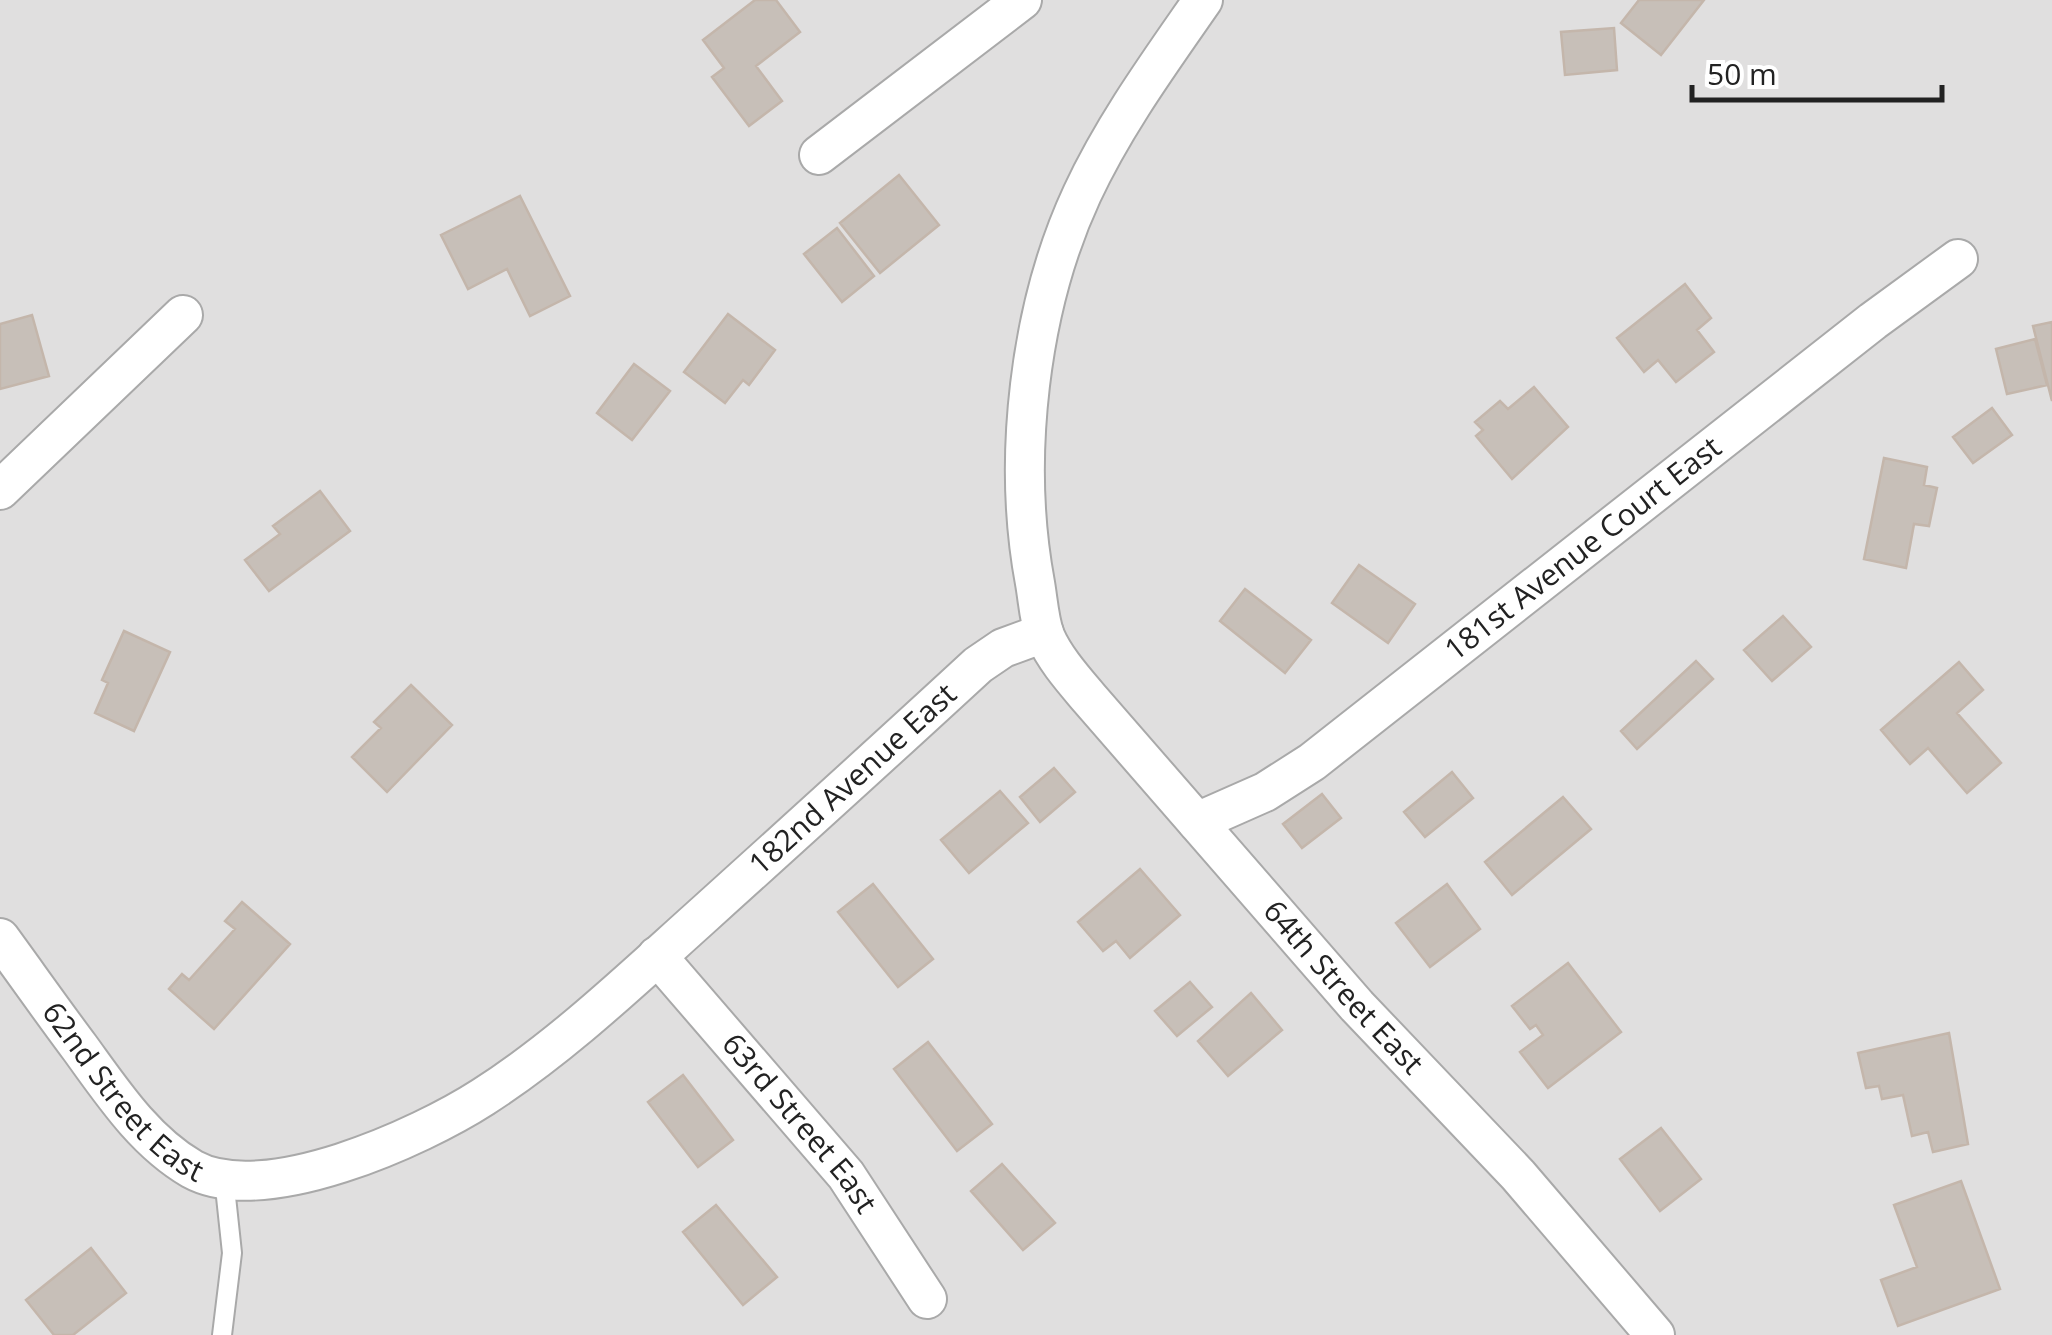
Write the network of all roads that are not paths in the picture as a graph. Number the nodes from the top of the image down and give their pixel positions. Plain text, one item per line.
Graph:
1 (1022, 0) edge
2 (1204, 0) edge
3 (818, 154) dead end
4 (1958, 259) dead end
5 (183, 315) dead end
6 (0, 490) edge
7 (1044, 634) junction
8 (1197, 822) junction
9 (0, 938) edge
10 (657, 956) junction
11 (224, 1178) junction
12 (927, 1299) dead end
13 (222, 1335) edge
14 (1655, 1335) edge

1 - 3 street
2 - 7 street
4 - 8 street, 181st Avenue Court East
5 - 6 street
7 - 8 street, 64th Street East
7 - 10 street, 182nd Avenue East
8 - 14 street, 64th Street East
9 - 11 street, 62nd Street East
10 - 11 street, 182nd Avenue East
10 - 12 street, 63rd Street East
11 - 13 lane

